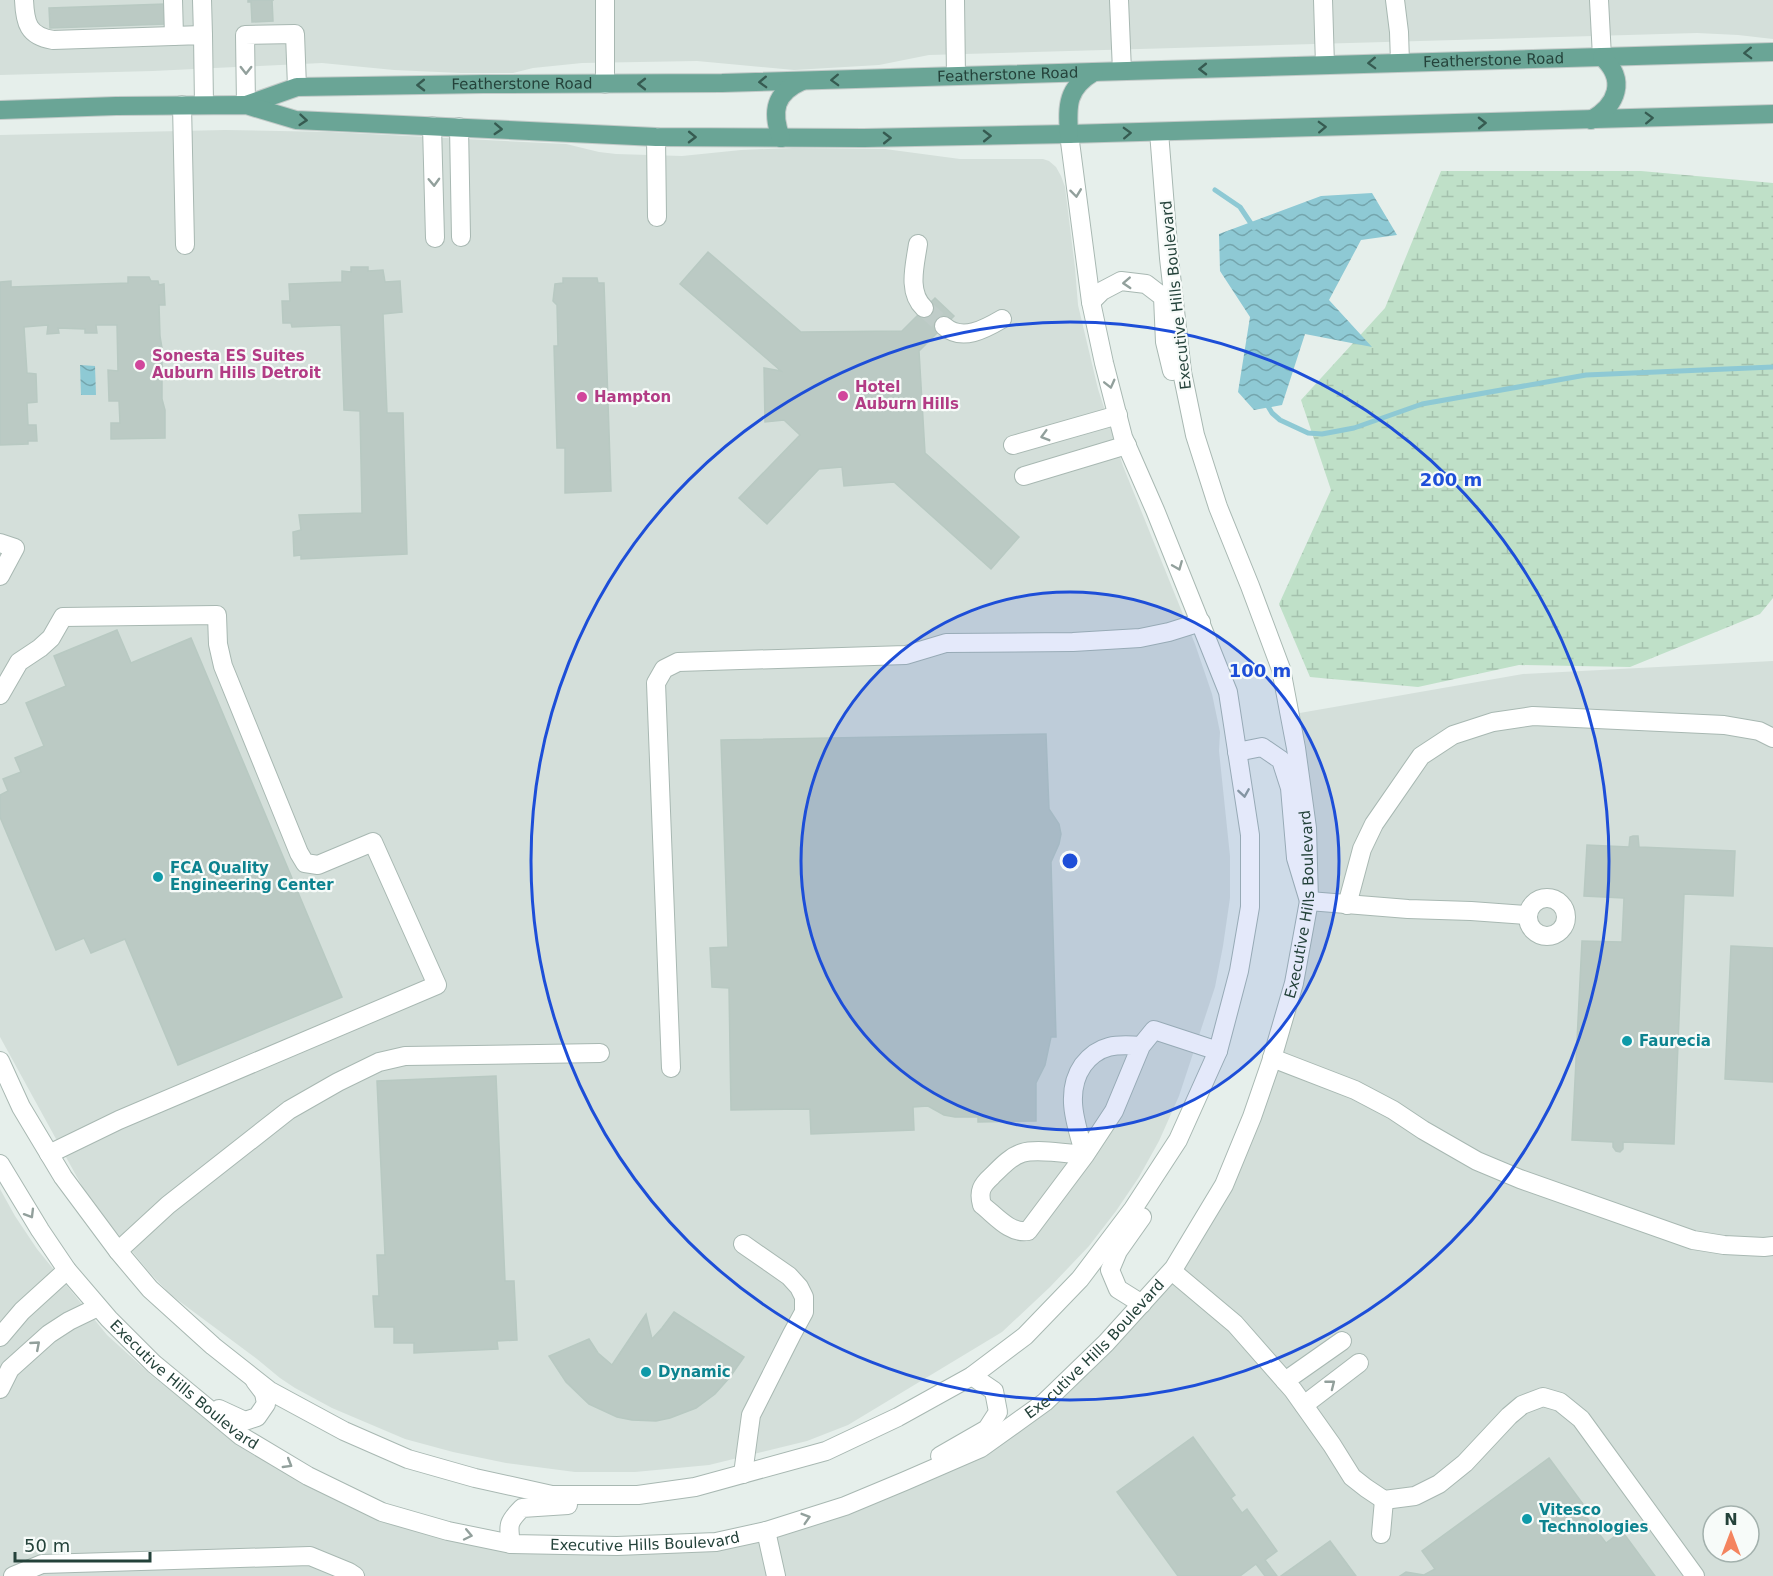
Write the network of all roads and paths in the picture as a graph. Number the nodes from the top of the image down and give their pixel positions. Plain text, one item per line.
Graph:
1 (24, 0) edge
2 (172, 0) edge
3 (202, 0) edge
4 (604, 0) edge
5 (955, 0) edge
6 (1119, 0) edge
7 (1323, 0) edge
8 (1395, 0) edge
9 (1599, 0) edge
10 (203, 35) junction
11 (174, 36) junction
12 (1773, 52) edge
13 (1602, 57) junction
14 (1400, 62) junction
15 (1325, 65) junction
16 (1122, 71) junction
17 (1095, 72) junction
18 (956, 76) junction
19 (804, 81) junction
20 (605, 84) junction
21 (297, 87) junction
22 (182, 105) junction
23 (204, 105) junction
24 (246, 105) junction
25 (0, 110) edge
26 (1773, 114) edge
27 (1591, 120) junction
28 (432, 126) junction
29 (459, 127) junction
30 (1159, 132) junction
31 (1069, 135) junction
32 (656, 137) junction
33 (781, 138) junction
34 (657, 217) dead end
35 (461, 237) dead end
36 (435, 238) dead end
37 (918, 244) dead end
38 (185, 245) dead end
39 (1091, 302) junction
40 (924, 308) tunnel mouth
41 (1002, 319) dead end
42 (944, 326) tunnel mouth
43 (1118, 415) junction
44 (1195, 435) junction
45 (1127, 445) junction
46 (1013, 446) dead end
47 (1024, 476) dead end
48 (0, 543) edge
49 (0, 576) edge
50 (1201, 622) junction
51 (0, 695) edge
52 (1773, 738) edge
53 (1237, 752) junction
54 (1309, 901) junction
55 (1347, 905) junction
56 (1527, 915) dead end
57 (1141, 1046) junction
58 (1218, 1051) junction
59 (600, 1053) dead end
60 (1272, 1058) junction
61 (0, 1062) edge
62 (671, 1068) dead end
63 (0, 1073) edge
64 (21, 1107) junction
65 (1178, 1140) junction
66 (49, 1154) junction
67 (1084, 1155) junction
68 (0, 1164) edge
69 (743, 1244) dead end
70 (1773, 1246) edge
71 (118, 1251) junction
72 (67, 1270) junction
73 (1172, 1271) junction
74 (1142, 1304) junction
75 (104, 1313) junction
76 (0, 1337) edge
77 (1342, 1341) dead end
78 (1359, 1363) dead end
79 (249, 1374) junction
80 (972, 1376) junction
81 (1285, 1381) junction
82 (0, 1389) edge
83 (1304, 1405) junction
84 (743, 1474) junction
85 (905, 1481) junction
86 (638, 1495) junction
87 (1384, 1500) junction
88 (766, 1530) junction
89 (1381, 1534) dead end
90 (511, 1544) junction
91 (13, 1576) edge
92 (355, 1576) edge
93 (776, 1576) edge
94 (1695, 1576) edge

1 - 11 street
2 - 11 street
3 - 10 street
4 - 20 street
5 - 18 street
6 - 16 street
7 - 15 street
8 - 14 street
9 - 13 street
10 - 11 street
10 - 23 street
12 -> 13 main road, Featherstone Road
13 - 14 main road, Featherstone Road
13 - 27 main road
14 -> 15 main road, Featherstone Road
15 -> 16 main road, Featherstone Road
16 - 17 main road, Featherstone Road
17 - 18 main road, Featherstone Road
17 - 31 main road
18 -> 19 main road, Featherstone Road
19 -> 20 main road, Featherstone Road
19 - 33 main road
20 -> 21 main road, Featherstone Road
21 - 24 main road, Featherstone Road
21 -> 24 street
22 - 23 main road, Featherstone Road
22 - 25 main road, Featherstone Road
22 - 38 street
23 - 24 main road, Featherstone Road
24 -> 28 main road, Featherstone Road
27 -> 26 main road, Featherstone Road
30 -> 27 main road, Featherstone Road
28 - 29 main road, Featherstone Road
28 -> 36 street
29 -> 32 main road, Featherstone Road
29 - 35 street
31 -> 30 main road, Featherstone Road
30 - 44 street, Executive Hills Boulevard
33 -> 31 main road, Featherstone Road
31 -> 39 street
32 -> 33 main road, Featherstone Road
32 - 34 street
37 - 40 street
39 -> 43 street
44 -> 39 street
41 - 42 street
43 - 45 street
43 -> 46 street
44 - 54 street, Executive Hills Boulevard
45 - 47 street
45 -> 50 street
48 - 49 street
50 - 53 street
50 - 62 street
51 - 66 street
52 - 55 street
53 - 54 street
53 -> 58 street
54 - 55 street
54 - 60 street, Executive Hills Boulevard
55 - 56 street
57 - 58 street
57 - 67 street
57 - 67 street
58 - 65 street
59 - 71 street
60 - 70 street
60 - 73 street, Executive Hills Boulevard
61 - 64 street
63 - 64 street
64 - 66 street
65 - 74 street
65 - 80 street
66 - 71 street
67 - 67 street
68 -> 72 street, Executive Hills Boulevard
69 - 84 street
71 - 79 street
72 - 75 street, Executive Hills Boulevard
72 - 76 street
73 - 74 street, Executive Hills Boulevard
73 - 81 street
74 - 85 street, Executive Hills Boulevard
75 - 79 street
82 -> 75 street
75 -> 90 street, Executive Hills Boulevard
77 - 81 street
83 -> 78 street
79 - 86 street
80 - 84 street
80 - 85 street
81 - 83 street
83 - 87 street
84 - 86 street
88 -> 85 street, Executive Hills Boulevard
86 - 90 street
87 - 89 street
87 - 94 street
88 - 90 street, Executive Hills Boulevard
88 - 93 street
91 - 92 street

